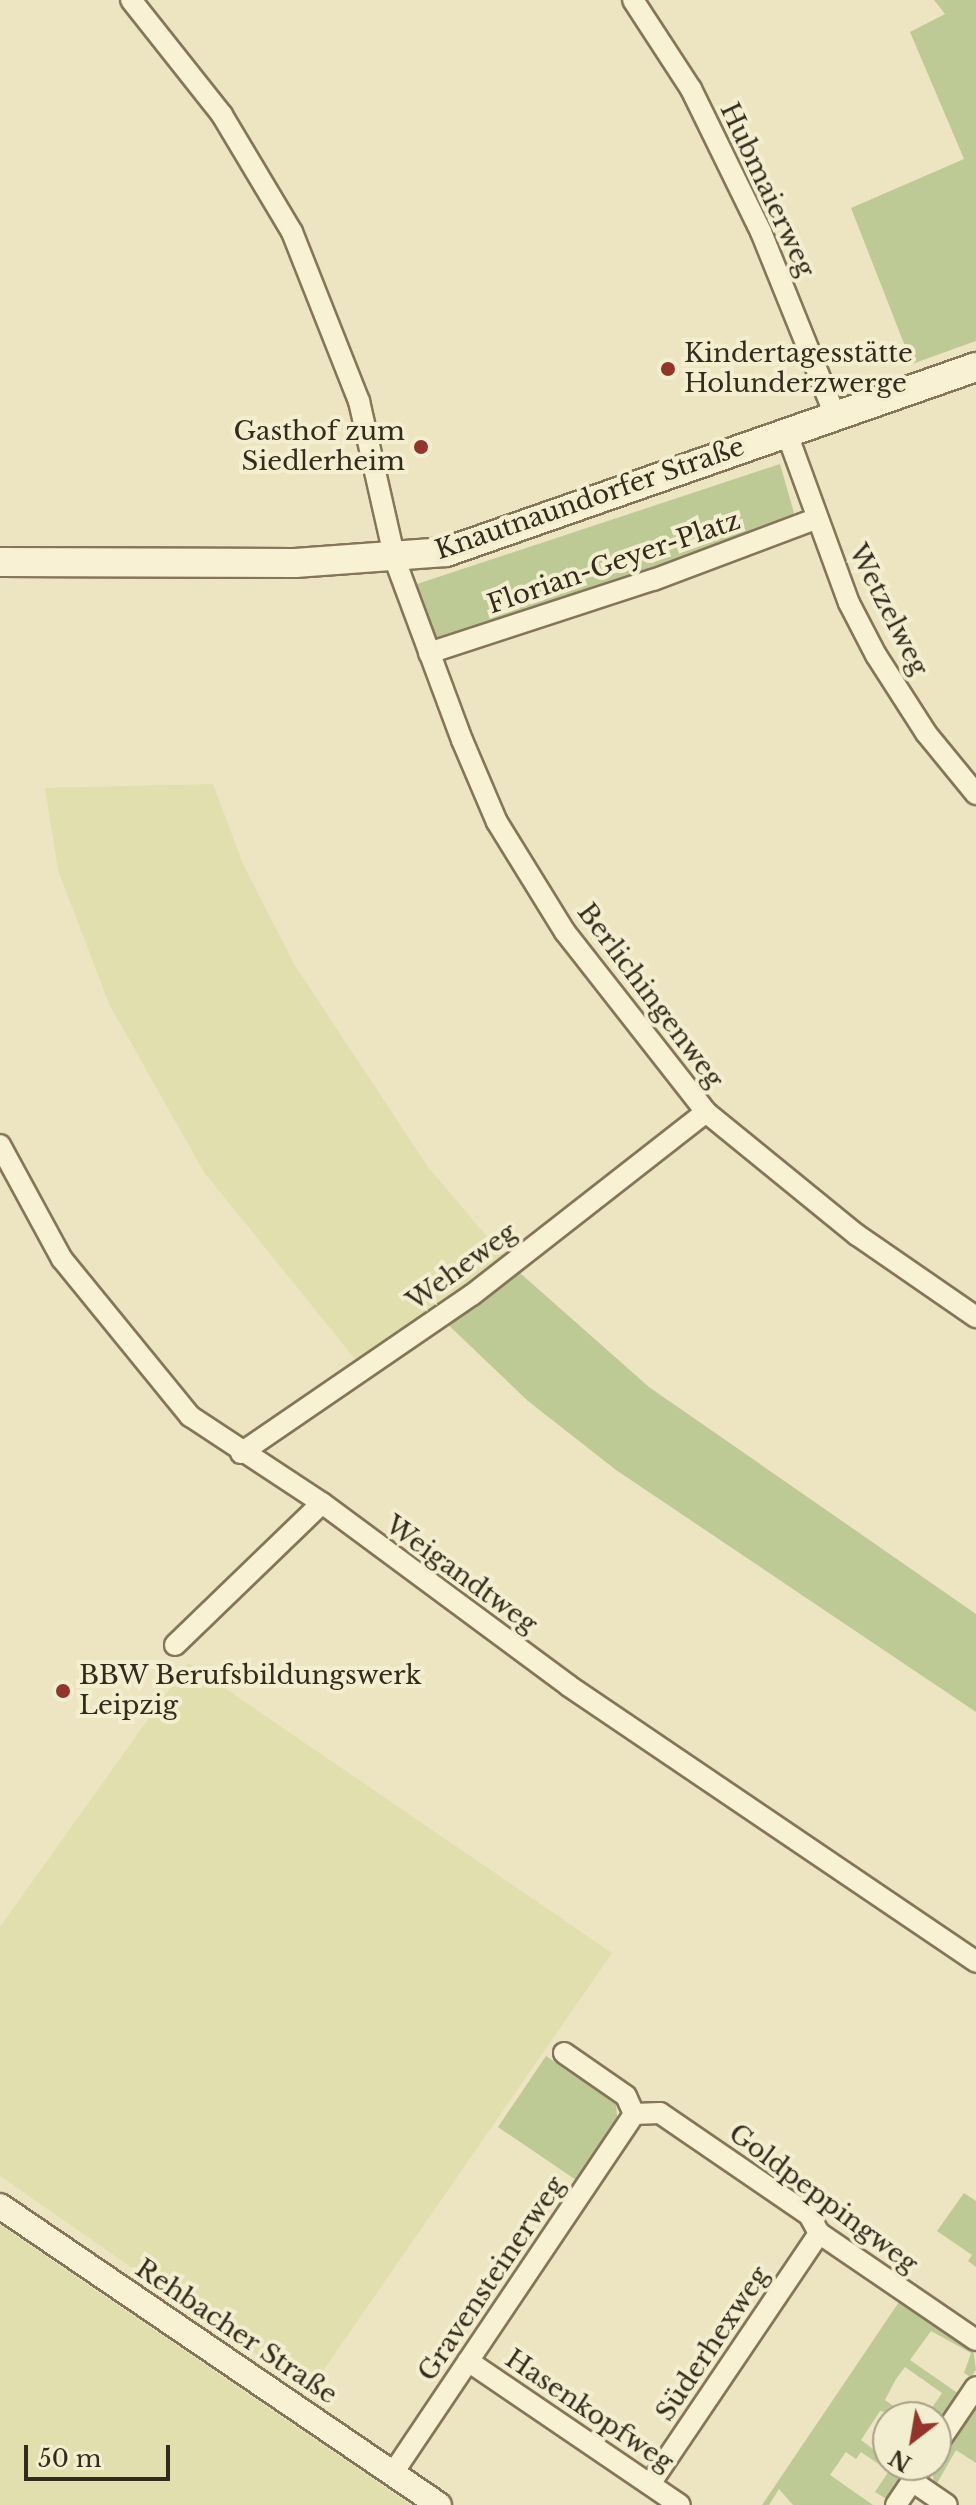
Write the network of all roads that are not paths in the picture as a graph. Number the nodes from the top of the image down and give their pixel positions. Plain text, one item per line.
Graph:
1 (131, 0) edge
2 (633, 0) edge
3 (976, 367) edge
4 (834, 413) junction
5 (786, 431) junction
6 (815, 519) junction
7 (395, 560) junction
8 (0, 562) edge
9 (429, 653) junction
10 (976, 794) edge
11 (706, 1112) junction
12 (0, 1145) edge
13 (976, 1317) edge
14 (241, 1453) junction
15 (322, 1503) junction
16 (175, 1645) dead end
17 (976, 1962) edge
18 (564, 2053) dead end
19 (634, 2114) junction
20 (0, 2206) edge
21 (819, 2233) junction
22 (976, 2340) edge
23 (468, 2361) junction
24 (976, 2387) edge
25 (952, 2422) edge
26 (393, 2473) junction
27 (912, 2481) edge
28 (925, 2481) edge
29 (650, 2484) junction
30 (439, 2505) edge
31 (680, 2505) edge
32 (896, 2505) edge
33 (947, 2505) edge

1 - 7 street, Berlichingenweg
2 - 4 street, Hubmaierweg
3 - 4 main road, Knautnaundorfer Straße
4 - 5 main road, Knautnaundorfer Straße
5 - 6 street, Wetzelweg
5 - 7 main road, Knautnaundorfer Straße
6 - 9 street, Florian-Geyer-Platz
6 - 10 street, Wetzelweg
7 - 8 main road, Knautnaundorfer Straße
7 - 9 street, Berlichingenweg
9 - 11 street, Berlichingenweg
11 - 13 street, Berlichingenweg
11 - 14 street, Weheweg
12 - 14 street, Weigandtweg
14 - 15 street, Weigandtweg
15 - 16 street
15 - 17 street, Weigandtweg
18 - 19 street
19 - 21 street, Goldpeppingweg
19 - 23 street, Gravensteinerweg
20 - 26 street, Rehbacher Straße
21 - 22 street, Goldpeppingweg
21 - 29 street, Süderhexweg
23 - 26 street, Gravensteinerweg
23 - 29 street, Hasenkopfweg
24 - 25 street
26 - 30 street, Rehbacher Straße
27 - 32 street
28 - 33 street
29 - 31 street, Hasenkopfweg

